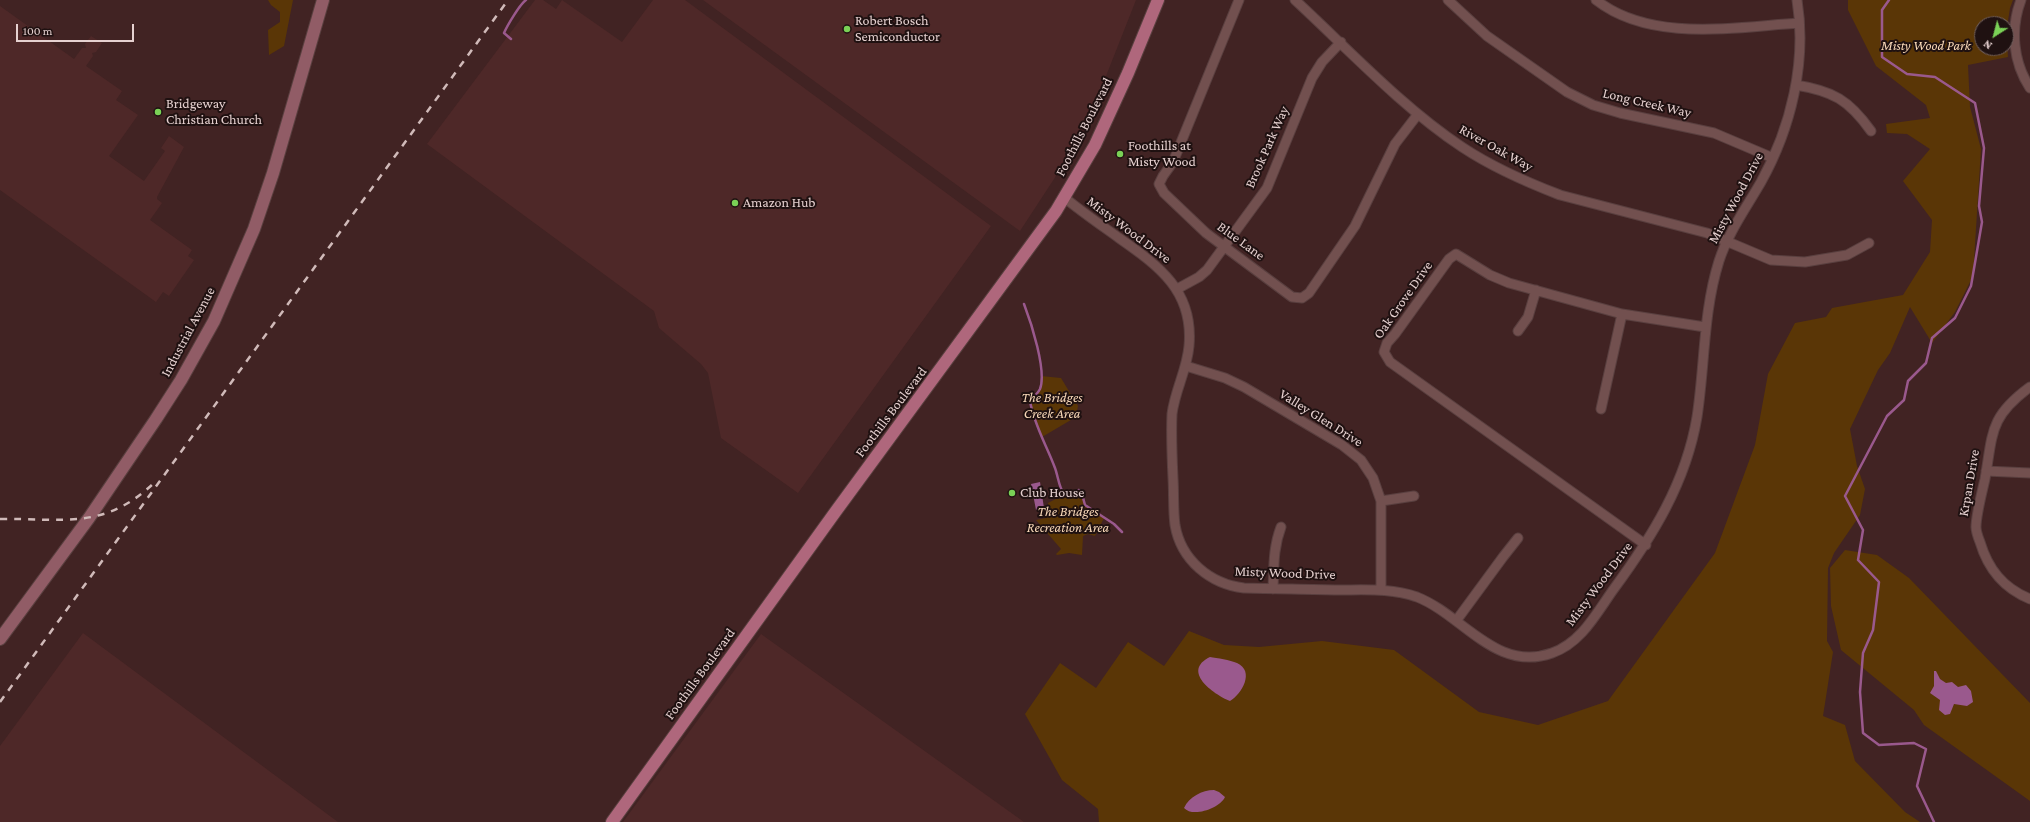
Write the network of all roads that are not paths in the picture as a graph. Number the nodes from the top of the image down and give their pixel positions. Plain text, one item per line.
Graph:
1 (323, 0) edge
2 (1158, 0) edge
3 (1239, 0) edge
4 (1295, 0) edge
5 (1448, 0) edge
6 (1596, 0) edge
7 (1797, 0) edge
8 (2022, 0) edge
9 (1799, 22) junction
10 (1341, 42) junction
11 (1796, 85) junction
12 (2030, 88) edge
13 (1418, 114) junction
14 (1871, 131) dead end
15 (1773, 158) junction
16 (1065, 198) junction
17 (1727, 242) junction
18 (1869, 244) dead end
19 (1225, 247) junction
20 (1177, 289) junction
21 (1536, 290) junction
22 (1622, 314) junction
23 (1705, 327) junction
24 (1518, 331) dead end
25 (1186, 366) junction
26 (2030, 387) edge
27 (1601, 409) dead end
28 (1986, 471) junction
29 (2030, 473) edge
30 (1414, 496) dead end
31 (1381, 501) junction
32 (1281, 527) dead end
33 (1518, 538) dead end
34 (1646, 545) junction
35 (1273, 589) junction
36 (1381, 590) junction
37 (2030, 599) edge
38 (1456, 621) junction
39 (0, 639) edge
40 (612, 822) edge

1 - 39 street, Industrial Avenue
2 - 16 main road, Foothills Boulevard
3 - 19 street, Blue Lane
4 - 10 street, River Oak Way
5 - 15 street, Long Creek Way
6 - 9 street
7 - 9 street, Misty Wood Drive
8 - 12 street
9 - 11 street, Misty Wood Drive
10 - 13 street, River Oak Way
10 - 19 street, Brook Park Way
11 - 14 street
11 - 15 street, Misty Wood Drive
13 - 17 street, River Oak Way
13 - 19 street, Blue Lane
15 - 17 street, Misty Wood Drive
16 - 20 street, Misty Wood Drive
16 - 40 main road, Foothills Boulevard
17 - 18 street, River Oak Way
17 - 23 street, Misty Wood Drive
19 - 20 street, Brook Park Way
20 - 25 street, Misty Wood Drive
21 - 22 street, Oak Grove Drive
21 - 24 street
21 - 34 street, Oak Grove Drive
22 - 23 street, Oak Grove Drive
22 - 27 street
23 - 34 street, Misty Wood Drive
25 - 31 street, Valley Glen Drive
25 - 35 street, Misty Wood Drive
26 - 28 street, Krpan Drive
28 - 29 street
28 - 37 street, Krpan Drive
30 - 31 street
31 - 36 street, Valley Glen Drive
32 - 35 street
33 - 38 street
34 - 38 street, Misty Wood Drive
35 - 36 street, Misty Wood Drive
36 - 38 street, Misty Wood Drive

